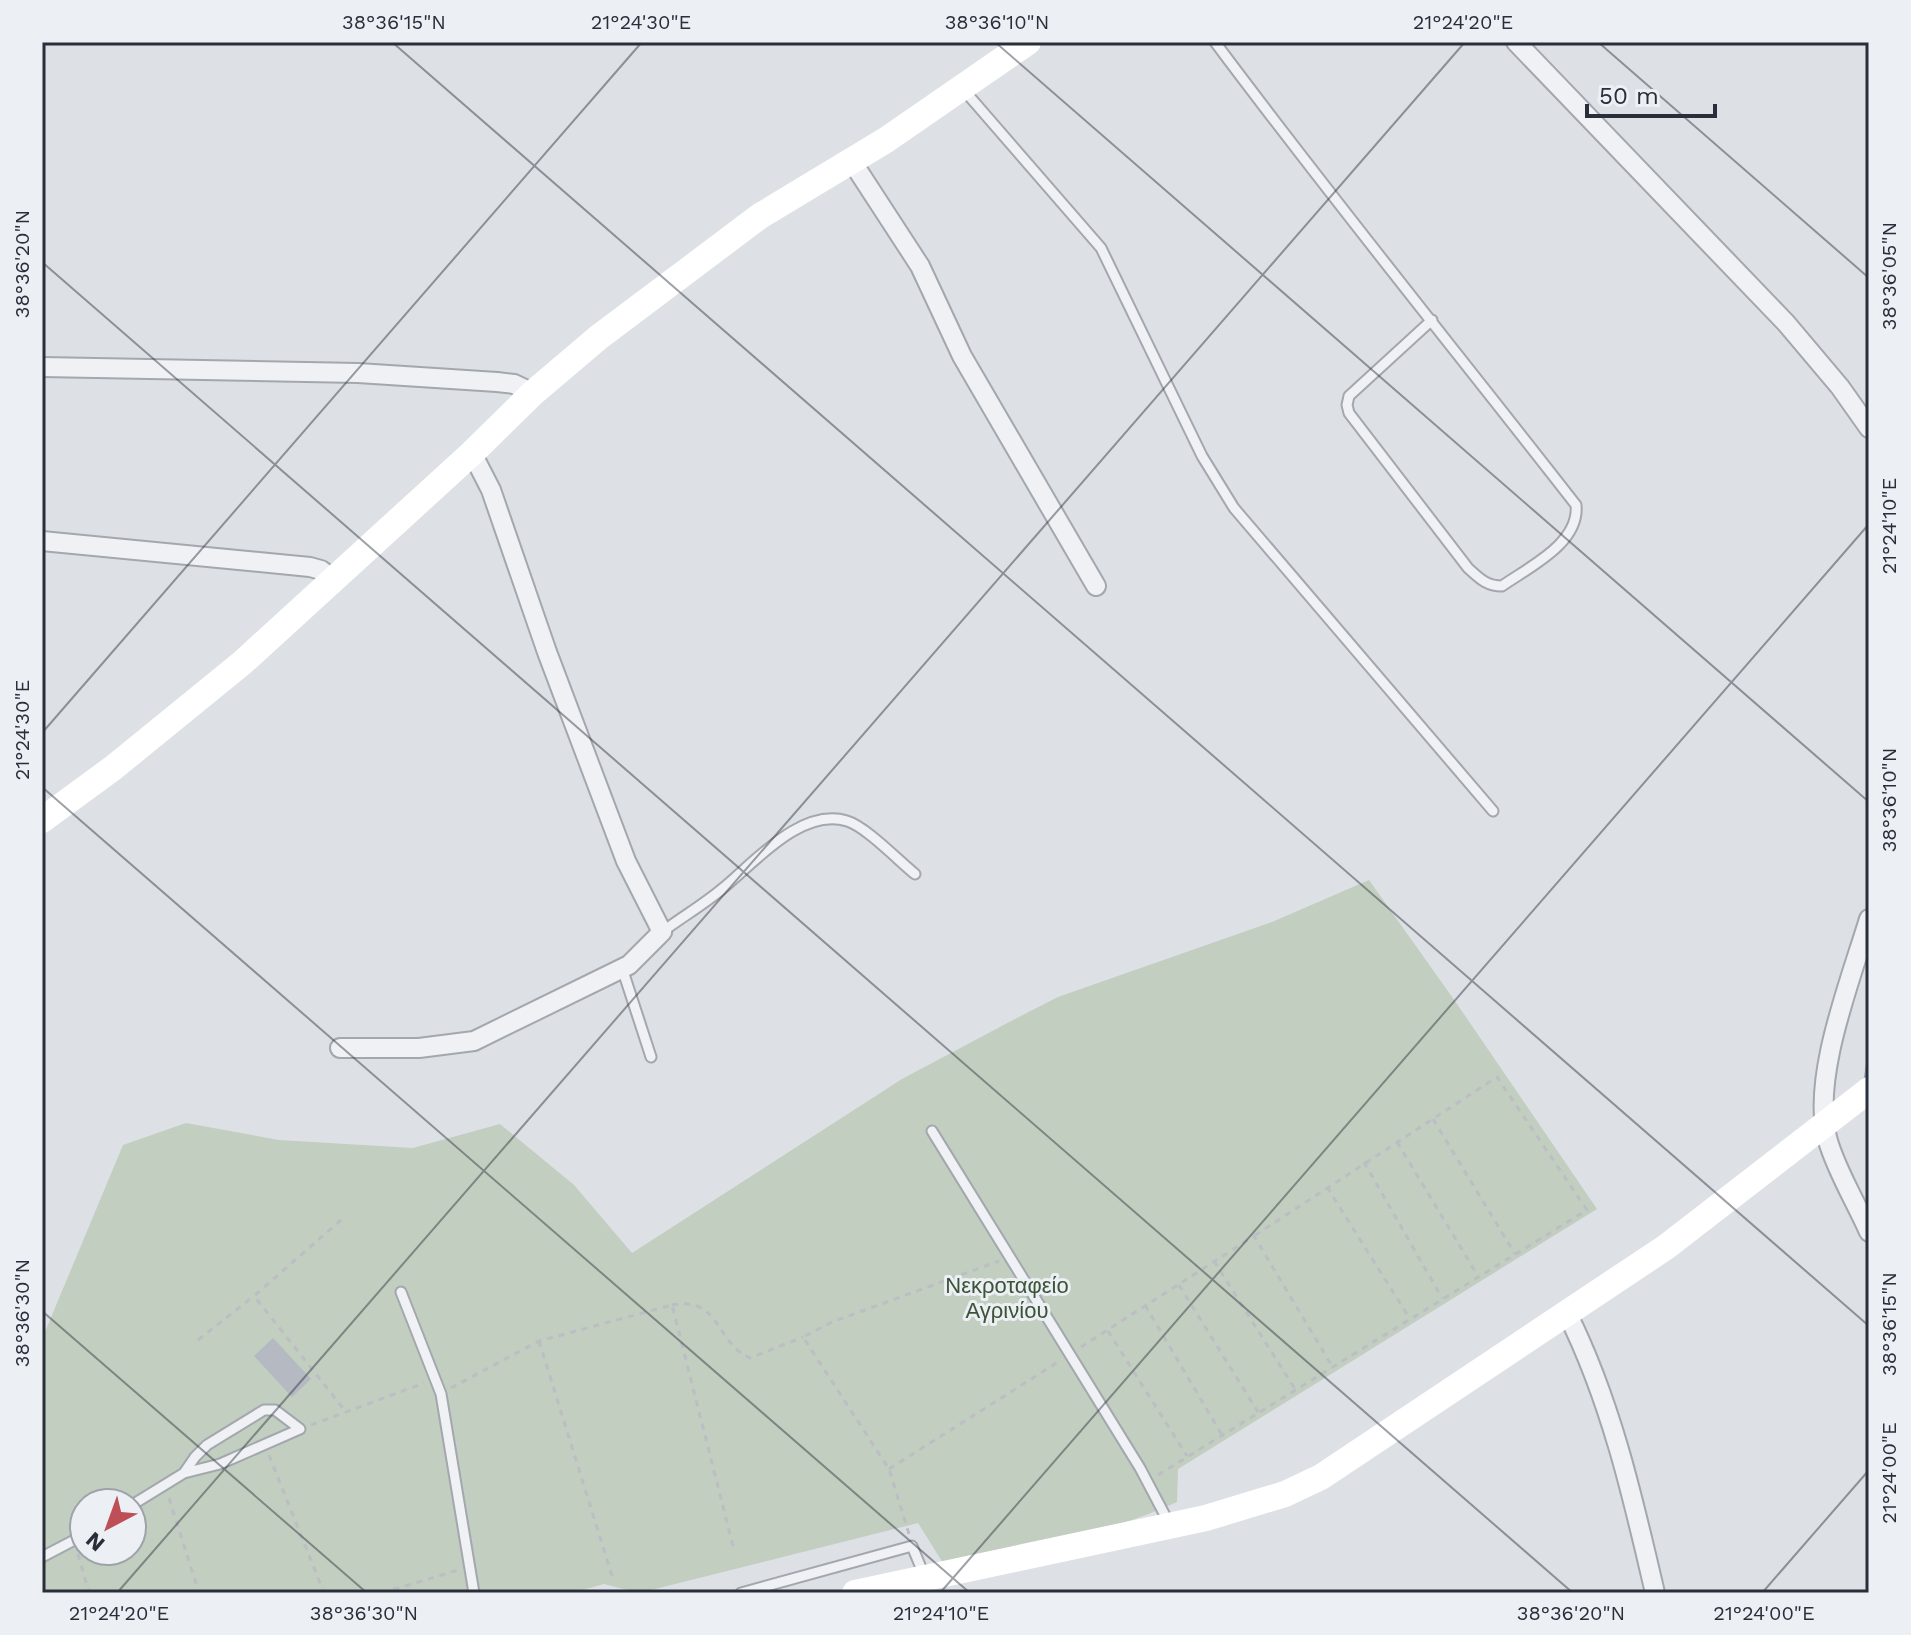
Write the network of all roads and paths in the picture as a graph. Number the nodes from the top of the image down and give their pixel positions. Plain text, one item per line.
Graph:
1 (1028, 42) edge
2 (1215, 42) edge
3 (1516, 42) edge
4 (963, 89) junction
5 (851, 160) junction
6 (1432, 320) junction
7 (42, 367) edge
8 (533, 393) junction
9 (1869, 428) edge
10 (472, 453) junction
11 (42, 541) edge
12 (335, 580) junction
13 (1096, 586) dead end
14 (1493, 811) dead end
15 (42, 820) edge
16 (915, 874) dead end
17 (1869, 919) edge
18 (662, 932) junction
19 (622, 968) junction
20 (340, 1048) dead end
21 (651, 1057) dead end
22 (1869, 1090) edge
23 (1833, 1118) junction
24 (1433, 1119) junction
25 (932, 1131) dead end
26 (1397, 1142) junction
27 (1364, 1162) junction
28 (1327, 1187) junction
29 (341, 1220) dead end
30 (1869, 1232) edge
31 (1254, 1236) junction
32 (1515, 1254) junction
33 (1011, 1258) junction
34 (1214, 1261) junction
35 (1478, 1277) junction
36 (1179, 1285) junction
37 (401, 1292) dead end
38 (254, 1296) junction
39 (1443, 1299) junction
40 (672, 1305) junction
41 (1145, 1305) junction
42 (1567, 1313) junction
43 (1410, 1319) junction
44 (1108, 1331) junction
45 (803, 1337) junction
46 (198, 1340) dead end
47 (539, 1341) junction
48 (1070, 1354) junction
49 (1332, 1366) junction
50 (434, 1379) junction
51 (1295, 1389) junction
52 (441, 1394) junction
53 (346, 1412) junction
54 (1258, 1412) junction
55 (300, 1429) junction
56 (1222, 1435) junction
57 (266, 1446) junction
58 (1188, 1457) junction
59 (889, 1469) junction
60 (184, 1473) junction
61 (1148, 1482) junction
62 (165, 1485) junction
63 (148, 1495) edge
64 (1171, 1526) junction
65 (68, 1543) edge
66 (912, 1546) junction
67 (734, 1550) dead end
68 (42, 1557) edge
69 (82, 1567) edge
70 (469, 1567) junction
71 (925, 1577) junction
72 (613, 1579) dead end
73 (89, 1593) edge
74 (199, 1593) edge
75 (324, 1593) edge
76 (382, 1593) edge
77 (474, 1593) edge
78 (741, 1593) edge
79 (855, 1593) edge
80 (1655, 1593) edge

1 - 4 street
2 - 6 lane
3 - 9 street
4 - 5 street
4 - 14 lane
5 - 8 street
5 - 13 street
6 - 6 lane
7 - 8 street
8 - 10 street
10 - 12 street
10 - 18 street
11 - 12 street
12 - 15 street
16 - 18 lane
17 - 23 street
18 - 19 street
19 - 20 street
19 - 21 lane
22 - 23 street
23 - 30 street
23 - 42 street
24 - 26 path
24 - 32 path
24 - 32 path
25 - 33 lane
26 - 27 path
26 - 35 path
27 - 28 path
27 - 39 path
28 - 31 path
28 - 43 path
29 - 38 path
31 - 34 path
31 - 49 path
32 - 35 path
33 - 45 path
33 - 48 lane
34 - 36 path
34 - 51 path
35 - 39 path
36 - 41 path
36 - 54 path
37 - 50 lane
38 - 46 path
38 - 53 path
39 - 43 path
40 - 45 path
40 - 47 path
40 - 67 path
41 - 44 path
41 - 56 path
42 - 64 street
42 - 80 street
43 - 49 path
44 - 48 path
44 - 58 path
45 - 59 path
47 - 52 path
47 - 72 path
48 - 59 path
48 - 61 lane
49 - 51 path
50 - 52 lane
50 - 53 path
51 - 54 path
52 - 70 lane
53 - 55 path
54 - 56 path
55 - 57 lane
55 - 60 lane
56 - 58 path
57 - 60 lane
57 - 75 path
58 - 61 path
59 - 66 path
60 - 62 lane
61 - 64 lane
62 - 63 lane
62 - 74 path
64 - 71 street
65 - 68 lane
66 - 71 lane
66 - 78 lane
69 - 73 path
70 - 76 path
70 - 77 lane
71 - 79 street

